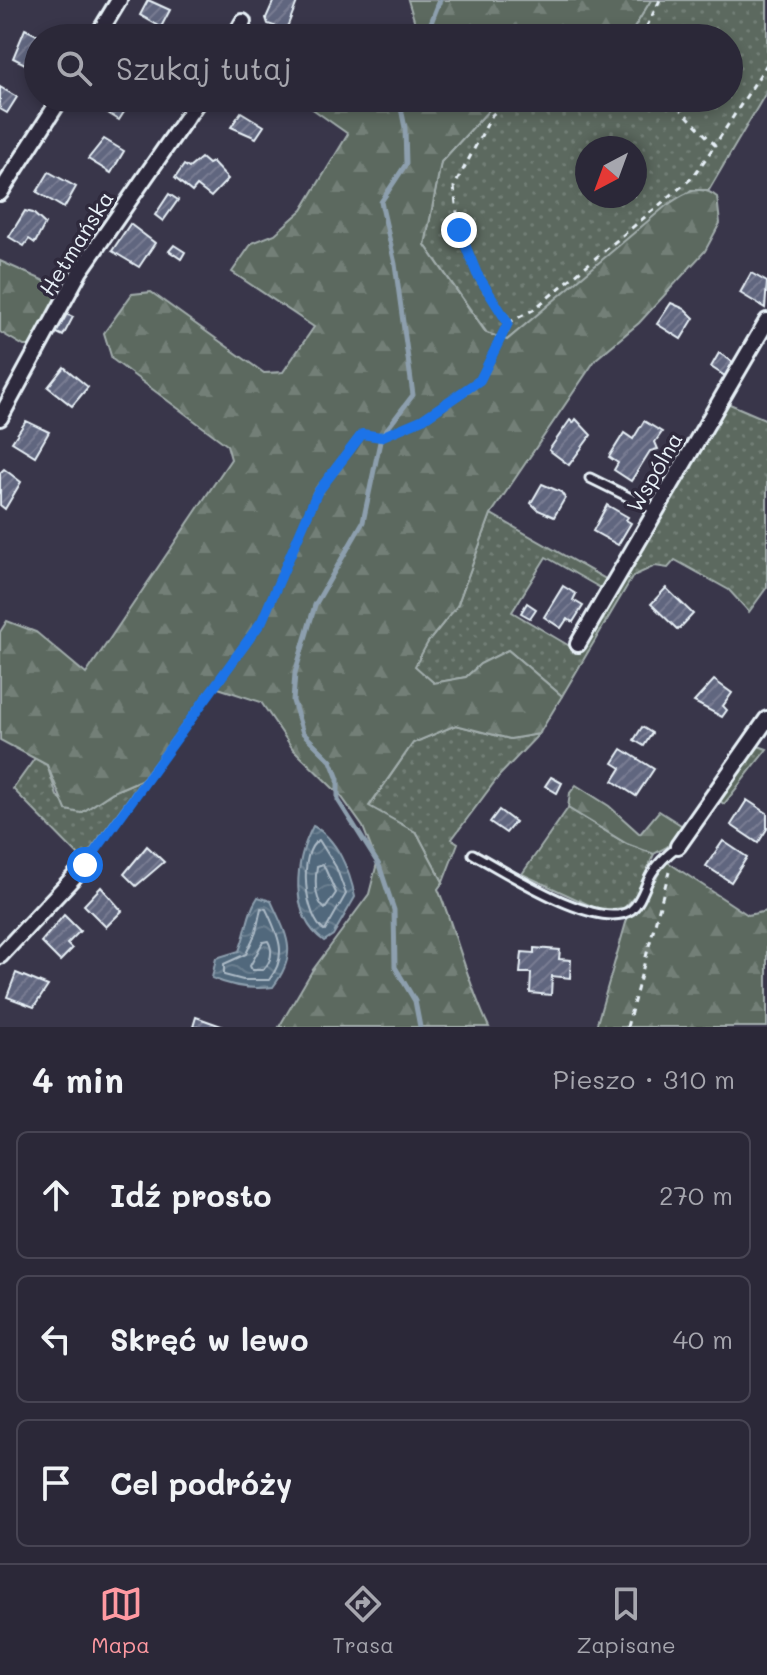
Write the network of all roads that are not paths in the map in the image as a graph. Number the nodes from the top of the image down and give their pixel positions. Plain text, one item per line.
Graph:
1 (119, 0) edge
2 (104, 24) edge
3 (52, 112) edge
4 (190, 112) edge
5 (0, 193) edge
6 (767, 321) edge
7 (0, 418) edge
8 (590, 478) dead end
9 (657, 511) junction
10 (578, 644) dead end
11 (767, 719) edge
12 (762, 736) edge
13 (678, 846) joint
14 (473, 854) dead end
15 (85, 865) road end
16 (0, 956) edge

1 - 2 street
3 - 5 street
4 - 7 street, Hetmańska
6 - 9 street, Wspólna
8 - 9 lane
9 - 10 street, Wspólna
11 - 12 street
12 - 13 street
13 - 14 lane
15 - 16 street

